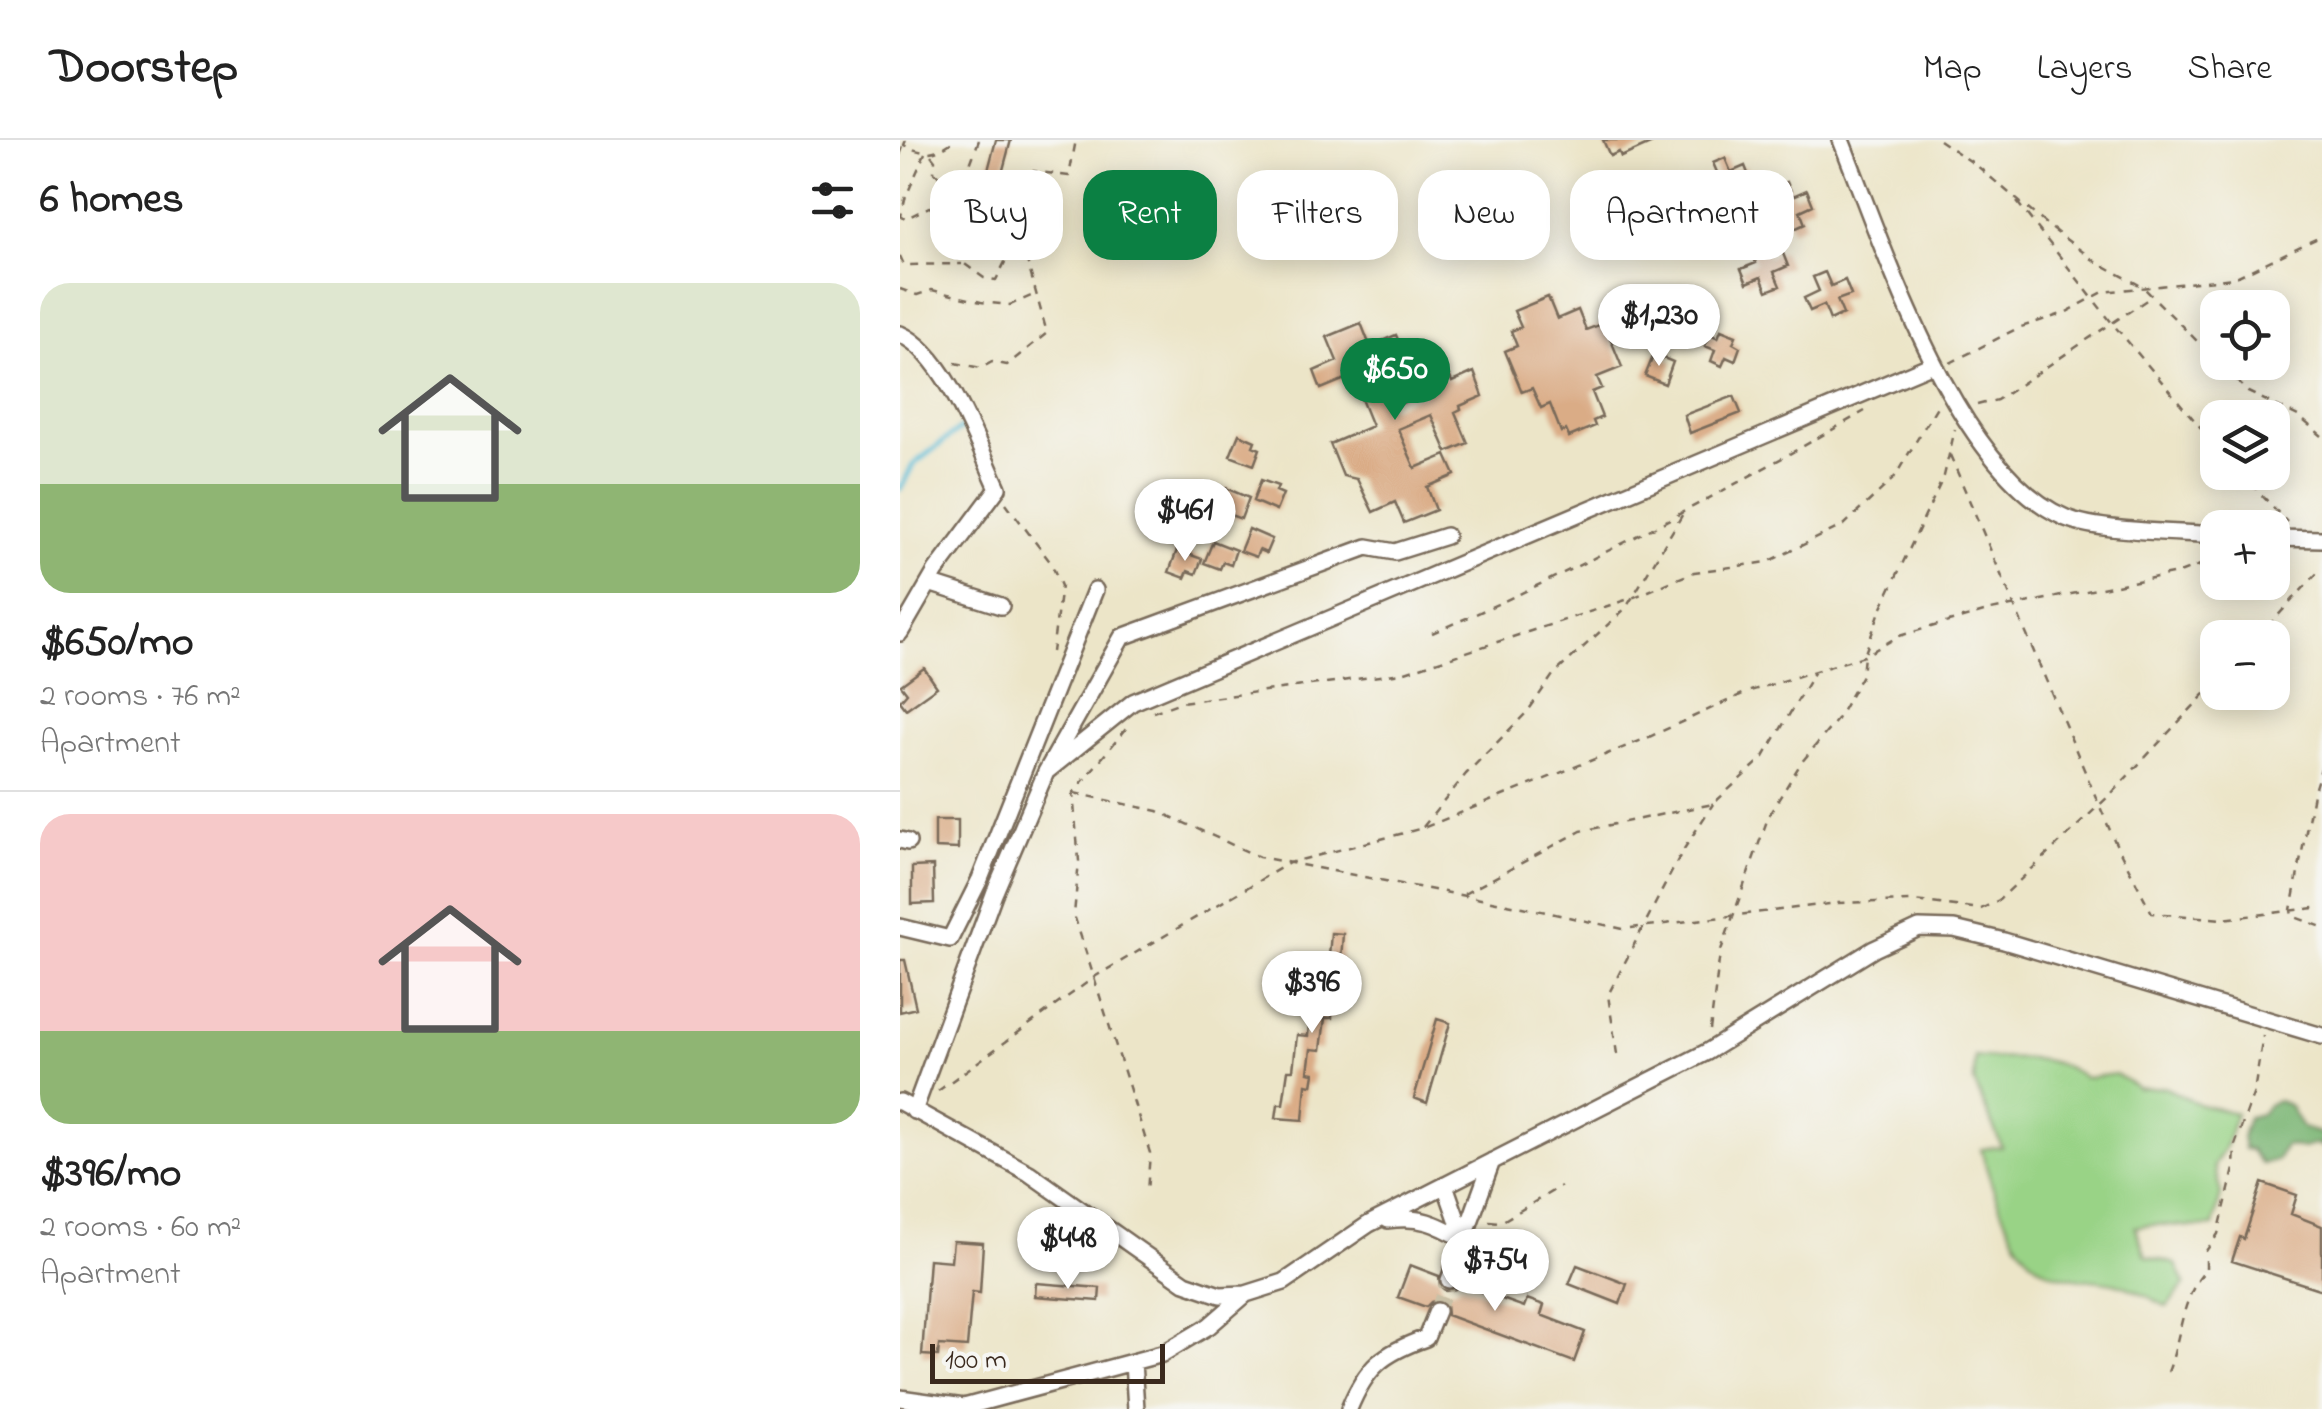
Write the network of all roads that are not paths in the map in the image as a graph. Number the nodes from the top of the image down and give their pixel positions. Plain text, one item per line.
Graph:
1 (1840, 140) edge
2 (900, 334) edge
3 (1934, 367) junction
4 (2200, 534) edge
5 (1446, 536) dead end
6 (929, 584) junction
7 (1095, 590) dead end
8 (1001, 606) dead end
9 (900, 633) edge
10 (1046, 772) junction
11 (900, 927) edge
12 (2322, 1036) edge
13 (907, 1107) edge
14 (1492, 1161) junction
15 (1445, 1185) junction
16 (1368, 1224) junction
17 (1464, 1239) junction
18 (1449, 1280) tunnel mouth
19 (1246, 1294) junction
20 (1437, 1311) tunnel mouth
21 (1133, 1362) junction
22 (900, 1398) edge
23 (962, 1408) edge
24 (1136, 1409) edge
25 (1349, 1409) edge

1 - 3 street
2 - 6 street
3 - 4 street
3 - 10 street
5 - 10 street
6 - 8 street
6 - 9 street
7 - 11 street
10 - 13 street
12 - 14 street
13 - 19 street
14 - 15 street
14 - 17 street
15 - 16 street
15 - 17 street
16 - 17 street
16 - 19 street
17 - 18 street
19 - 21 street
20 - 25 street
21 - 23 street
21 - 24 street
22 - 23 street

